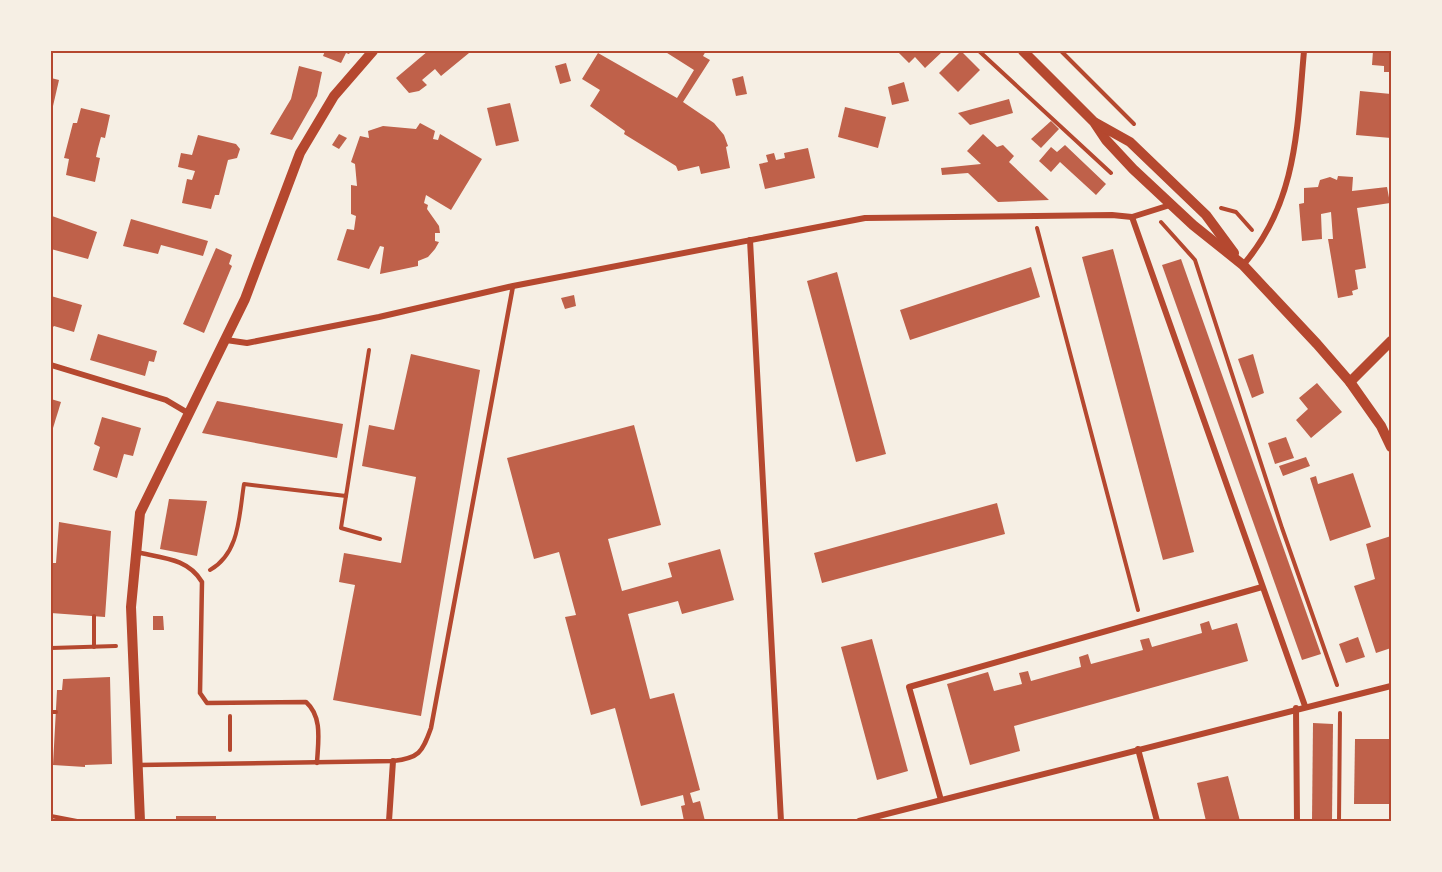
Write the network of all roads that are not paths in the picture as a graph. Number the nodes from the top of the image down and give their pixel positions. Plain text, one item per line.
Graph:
1 (373, 51) edge
2 (1023, 51) edge
3 (1304, 51) edge
4 (1094, 122) junction
5 (1170, 205) junction
6 (1132, 217) junction
7 (750, 240) junction
8 (1243, 265) junction
9 (513, 286) junction
10 (226, 340) junction
11 (1391, 341) edge
12 (51, 365) edge
13 (1350, 382) junction
14 (188, 413) junction
15 (1391, 447) edge
16 (136, 552) junction
17 (1262, 587) junction
18 (1391, 686) edge
19 (1305, 706) junction
20 (1296, 708) junction
21 (1138, 749) junction
22 (393, 761) junction
23 (317, 763) junction
24 (137, 765) junction
25 (941, 800) junction
26 (140, 821) edge
27 (389, 821) edge
28 (781, 821) edge
29 (859, 821) edge
30 (1157, 821) edge
31 (1297, 821) edge

1 - 10 street
2 - 4 street
3 - 8 street
4 - 5 street
4 - 8 street
5 - 6 street
5 - 8 street
6 - 7 street
6 - 17 street
7 - 9 street
7 - 28 street
8 - 13 street
9 - 10 street
9 - 22 lane
10 - 14 street
11 - 13 street
12 - 14 street
13 - 15 street
14 - 16 street
16 - 23 lane
16 - 24 street
17 - 19 street
17 - 25 street
18 - 19 street
19 - 20 street
20 - 21 street
20 - 31 street
21 - 25 street
21 - 30 street
22 - 23 lane
22 - 27 street
23 - 24 lane
24 - 26 street
25 - 29 street

